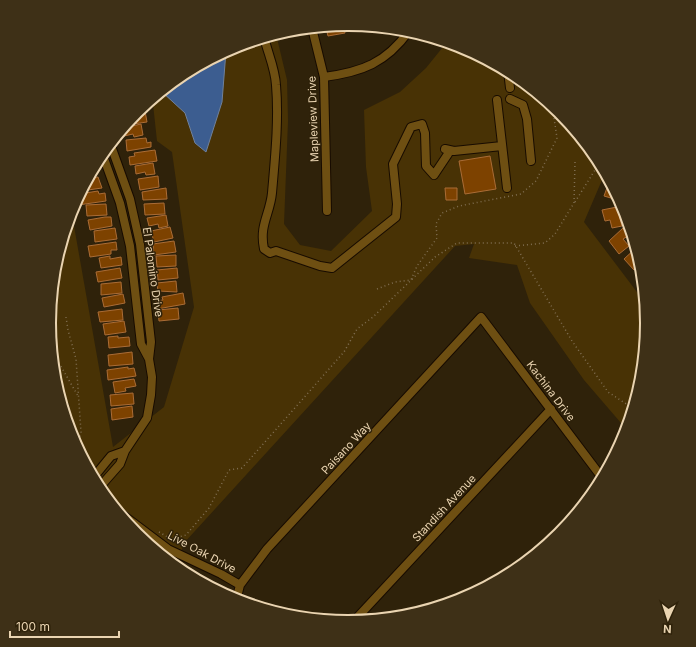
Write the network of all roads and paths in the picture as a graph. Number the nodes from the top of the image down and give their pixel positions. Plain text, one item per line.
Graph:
1 (313, 34) edge
2 (404, 37) edge
3 (266, 43) edge
4 (324, 77) junction
5 (509, 79) edge
6 (510, 88) dead end
7 (510, 99) dead end
8 (497, 100) dead end
9 (554, 117) edge
10 (502, 146) junction
11 (113, 150) edge
12 (105, 161) edge
13 (531, 161) dead end
14 (575, 162) dead end
15 (596, 169) edge
16 (507, 188) dead end
17 (574, 203) junction
18 (327, 211) dead end
19 (515, 246) junction
20 (412, 280) junction
21 (377, 289) dead end
22 (66, 317) dead end
23 (481, 317) joint
24 (149, 359) junction
25 (58, 361) edge
26 (79, 397) junction
27 (629, 406) edge
28 (551, 410) junction
29 (79, 438) edge
30 (125, 451) junction
31 (106, 461) junction
32 (116, 469) junction
33 (97, 473) edge
34 (599, 473) edge
35 (103, 483) edge
36 (139, 527) edge
37 (153, 538) junction
38 (240, 585) junction
39 (238, 595) edge
40 (359, 615) edge

1 - 4 street, Mapleview Drive
2 - 4 street
3 - 10 street
4 - 18 street, Mapleview Drive
5 - 6 street
7 - 13 street
8 - 10 street
9 - 20 path
10 - 16 street
11 - 24 street, El Palomino Drive
12 - 24 street, El Palomino Drive
14 - 17 path
15 - 17 path
17 - 19 path
19 - 20 path
19 - 27 path
20 - 21 path
20 - 37 path
22 - 26 path
23 - 28 street, Kachina Drive
23 - 38 street, Paisano Way
24 - 30 street, El Palomino Drive
25 - 26 path
26 - 29 path
28 - 34 street, Kachina Drive
28 - 40 street, Standish Avenue
30 - 31 street
30 - 32 street, El Palomino Drive
31 - 32 street
31 - 33 street
32 - 35 street, El Palomino Drive
36 - 37 street, Live Oak Drive
37 - 38 street, Live Oak Drive
38 - 39 street, Paisano Way

